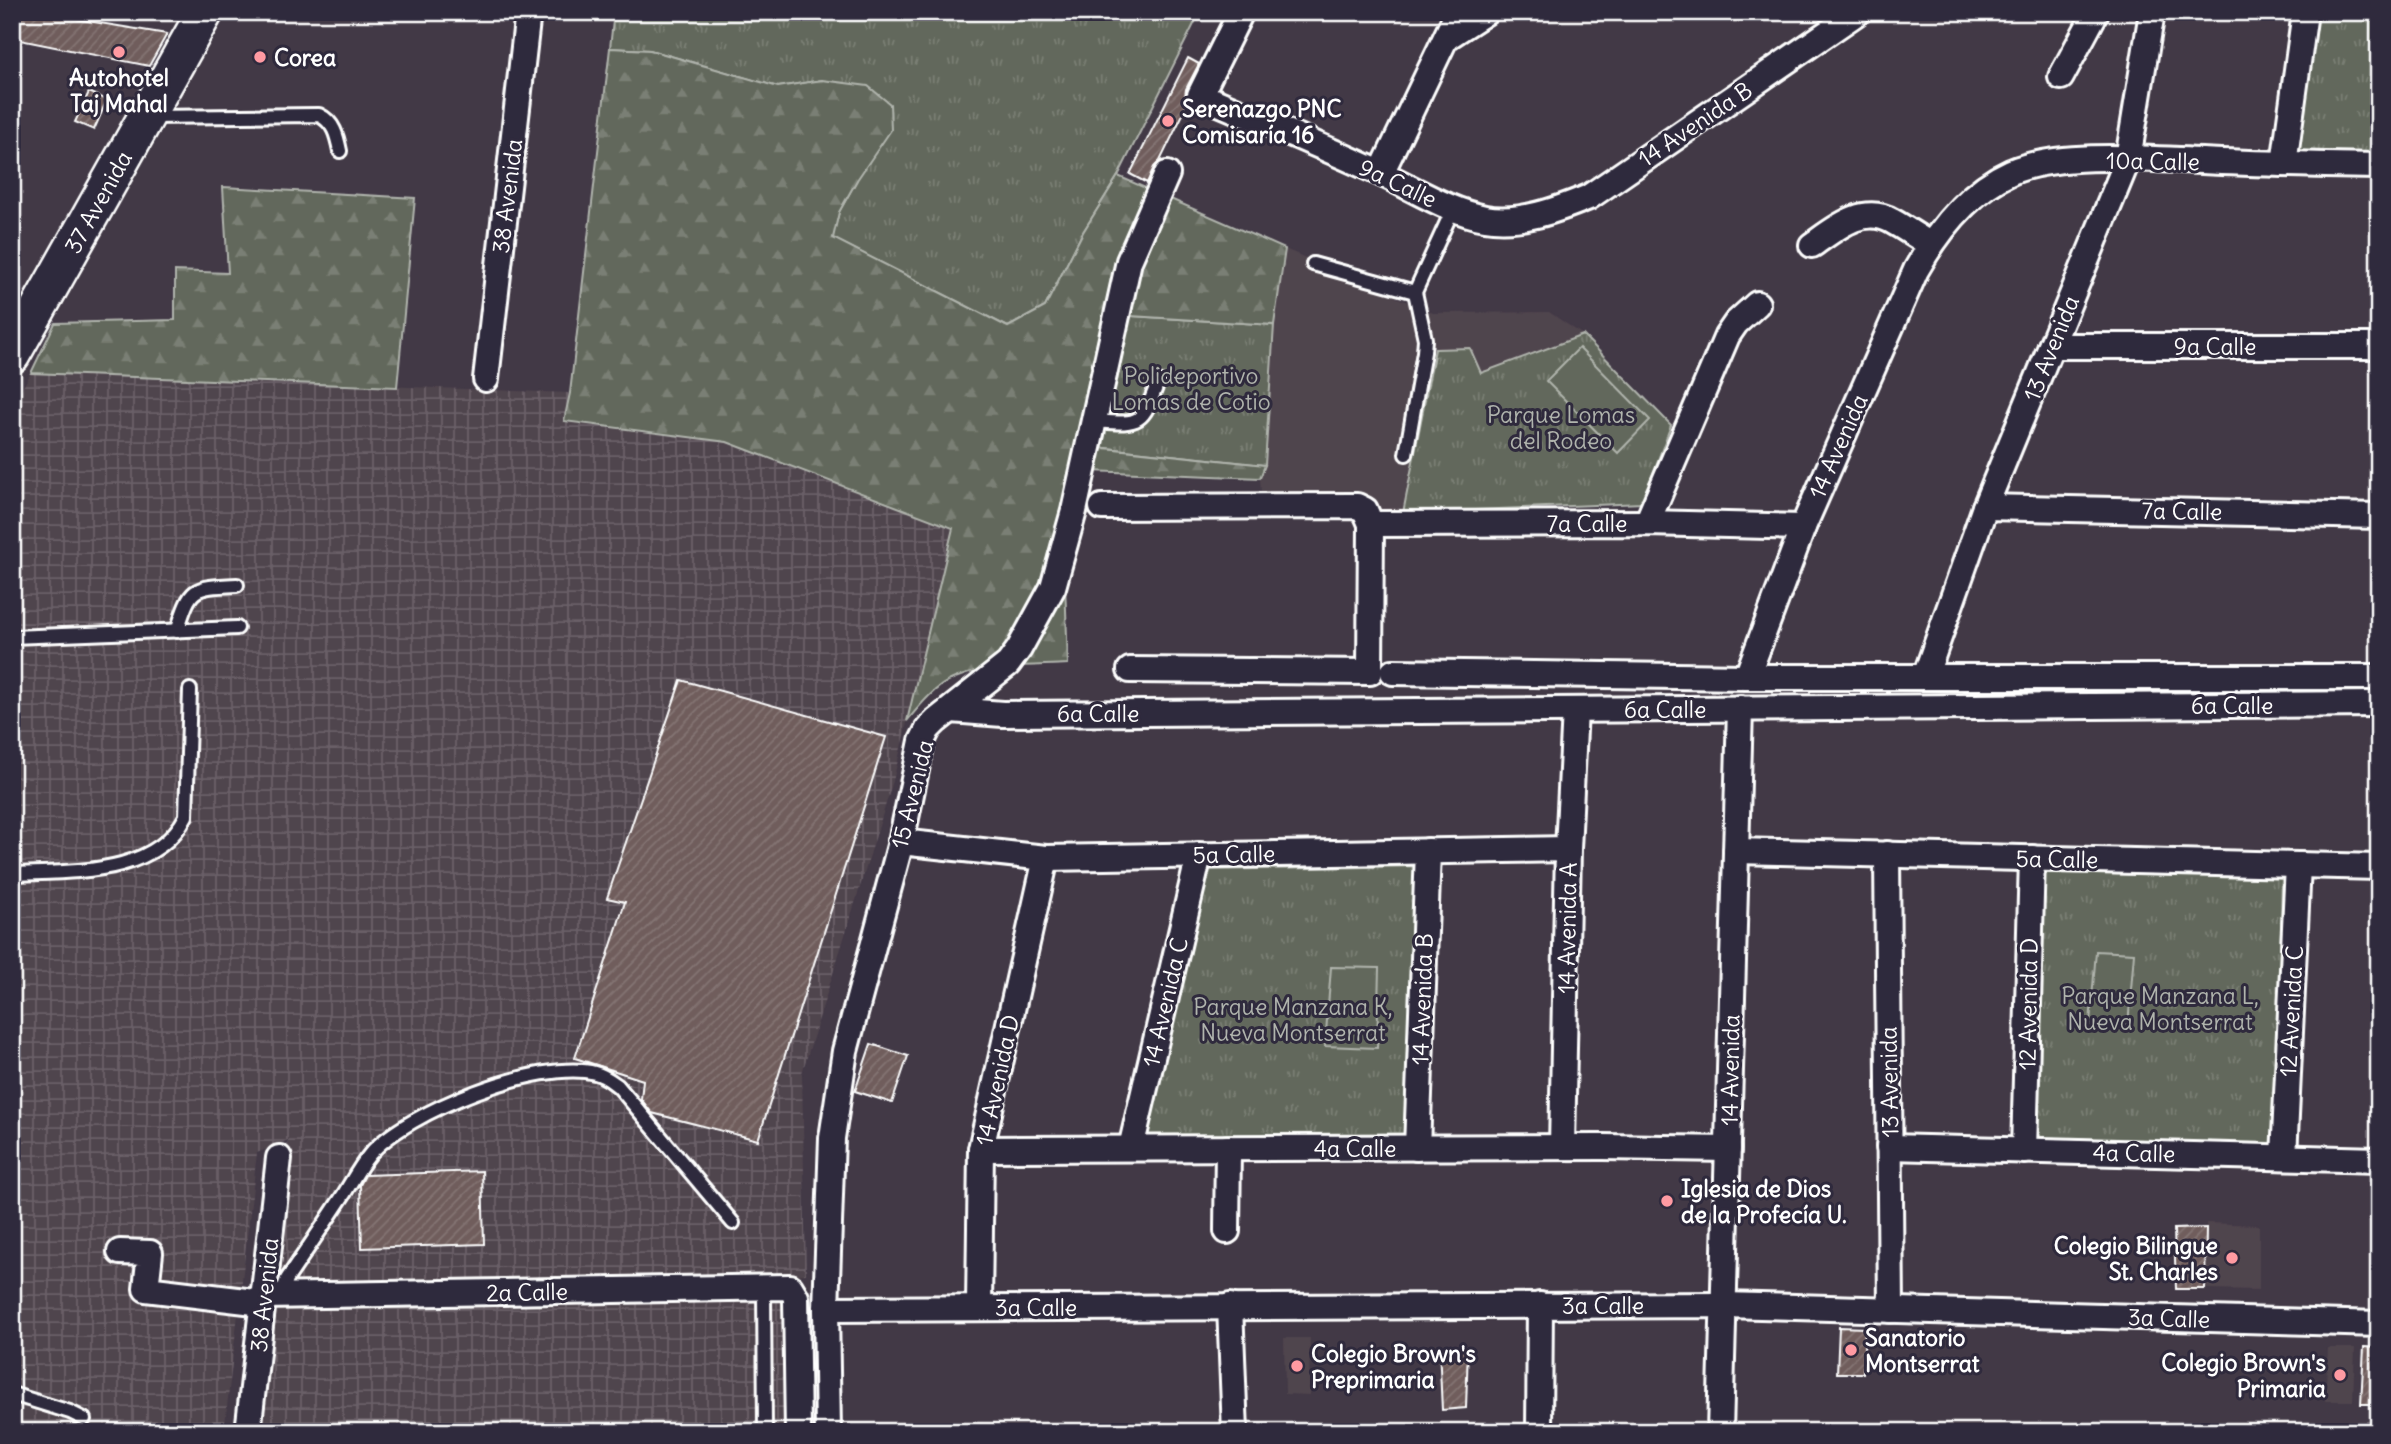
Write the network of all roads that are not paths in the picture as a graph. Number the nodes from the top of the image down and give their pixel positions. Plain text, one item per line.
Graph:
1 (528, 12) edge
2 (1241, 12) edge
3 (1458, 12) edge
4 (1486, 12) edge
5 (1858, 12) edge
6 (2096, 12) edge
7 (2152, 12) edge
8 (2305, 12) edge
9 (199, 13) edge
10 (1445, 39) junction
11 (2061, 77) dead end
12 (146, 117) junction
13 (340, 150) dead end
14 (2128, 159) junction
15 (2284, 164) junction
16 (2379, 166) edge
17 (1381, 173) junction
18 (1167, 174) dead end
19 (1453, 209) junction
20 (1524, 218) joint
21 (1947, 223) joint
22 (1930, 244) junction
23 (1812, 245) dead end
24 (1313, 264) dead end
25 (1415, 292) junction
26 (1757, 304) dead end
27 (2051, 346) junction
28 (2379, 346) edge
29 (12, 355) edge
30 (485, 379) dead end
31 (1158, 382) dead end
32 (1093, 421) junction
33 (1406, 454) dead end
34 (1102, 507) dead end
35 (1985, 507) junction
36 (2379, 516) edge
37 (1647, 523) junction
38 (1371, 524) junction
39 (1803, 527) junction
40 (237, 584) dead end
41 (237, 628) dead end
42 (177, 631) junction
43 (12, 637) edge
44 (1130, 670) dead end
45 (1382, 672) junction
46 (1747, 677) junction
47 (1925, 677) junction
48 (2379, 677) edge
49 (190, 690) dead end
50 (2379, 704) edge
51 (1740, 708) junction
52 (1575, 709) junction
53 (951, 710) junction
54 (901, 842) junction
55 (1569, 849) junction
56 (1736, 850) junction
57 (1428, 851) junction
58 (1886, 854) junction
59 (1199, 855) junction
60 (1046, 858) junction
61 (2032, 858) junction
62 (2298, 865) junction
63 (2379, 867) edge
64 (12, 874) edge
65 (1417, 1147) junction
66 (1562, 1147) junction
67 (1889, 1147) junction
68 (1131, 1148) junction
69 (1228, 1148) junction
70 (981, 1149) junction
71 (1728, 1149) junction
72 (2024, 1151) junction
73 (2284, 1157) junction
74 (279, 1158) dead end
75 (2379, 1160) edge
76 (733, 1223) dead end
77 (1227, 1231) dead end
78 (120, 1252) dead end
79 (764, 1287) junction
80 (269, 1299) junction
81 (1540, 1305) junction
82 (1724, 1305) junction
83 (1230, 1306) junction
84 (979, 1307) junction
85 (826, 1308) junction
86 (1891, 1310) junction
87 (2379, 1324) edge
88 (12, 1394) edge
89 (84, 1419) dead end
90 (248, 1432) edge
91 (765, 1432) edge
92 (799, 1432) edge
93 (828, 1432) edge
94 (1236, 1432) edge
95 (1539, 1432) edge
96 (1720, 1432) edge

1 - 30 street, 38 Avenida
2 - 17 street, 9a Calle
3 - 10 street
4 - 10 street
5 - 20 street, 14 Avenida B
6 - 11 street
7 - 14 street, 13 Avenida
8 - 15 street
9 - 12 street, 37 Avenida
10 - 17 street
12 - 13 lane
12 - 29 street, 37 Avenida
14 - 15 street, 10a Calle
14 - 21 street, 10a Calle
14 - 27 street, 13 Avenida
15 - 16 street, 10a Calle
17 - 19 street, 9a Calle
18 - 32 street, 15 Avenida
19 - 20 street, 9a Calle
19 - 25 lane
21 - 22 street, 14 Avenida
22 - 23 street
22 - 39 street, 14 Avenida
24 - 25 lane
25 - 33 lane
26 - 37 street
27 - 28 street, 9a Calle
27 - 35 street, 13 Avenida
31 - 32 lane
32 - 53 street, 15 Avenida
34 - 38 street
35 - 36 street, 7a Calle
35 - 47 street, 13 Avenida
37 - 38 street, 7a Calle
37 - 39 street, 7a Calle
38 - 45 street
39 - 46 street, 14 Avenida
40 - 42 lane
41 - 42 lane
42 - 43 lane
44 - 45 street, 6a Calle
45 - 46 street, 6a Calle
46 - 47 street, 6a Calle
47 - 48 street, 6a Calle
49 - 64 lane
50 - 51 street, 6a Calle
51 - 52 street, 6a Calle
51 - 56 street, 14 Avenida
52 - 53 street, 6a Calle
52 - 55 street, 14 Avenida A
53 - 54 street, 15 Avenida
54 - 60 street, 5a Calle
54 - 85 street, 15 Avenida
55 - 57 street, 5a Calle
55 - 66 street, 14 Avenida A
56 - 58 street, 5a Calle
56 - 71 street, 14 Avenida
57 - 59 street, 5a Calle
57 - 65 street, 14 Avenida B
58 - 61 street, 5a Calle
58 - 67 street, 13 Avenida
59 - 60 street, 5a Calle
59 - 68 street, 14 Avenida C
60 - 70 street, 14 Avenida D
61 - 62 street, 5a Calle
61 - 72 street, 12 Avenida D
62 - 63 street, 5a Calle
62 - 73 street, 12 Avenida C
65 - 66 street, 4a Calle
65 - 69 street, 4a Calle
66 - 71 street, 4a Calle
67 - 72 street, 4a Calle
67 - 86 street, 13 Avenida
68 - 69 street, 4a Calle
68 - 70 street, 4a Calle
69 - 77 street
70 - 84 street, 14 Avenida D
71 - 82 street, 14 Avenida
72 - 73 street, 4a Calle
73 - 75 street, 4a Calle
74 - 80 street, 38 Avenida
76 - 80 lane
78 - 80 street, 2a Calle
79 - 80 street, 2a Calle
79 - 91 lane
79 - 92 street, 2a Calle
80 - 90 street, 38 Avenida
81 - 82 street, 3a Calle
81 - 83 street, 3a Calle
81 - 95 street
82 - 86 street, 3a Calle
82 - 96 street, 14 Avenida
83 - 84 street, 3a Calle
83 - 94 street
84 - 85 street, 3a Calle
85 - 93 street, 15 Avenida
86 - 87 street, 3a Calle
88 - 89 lane

